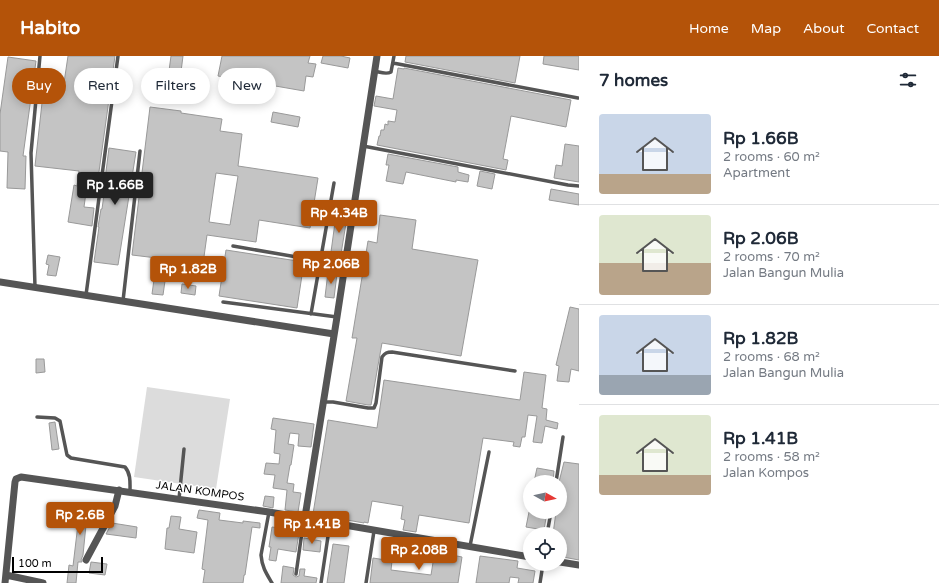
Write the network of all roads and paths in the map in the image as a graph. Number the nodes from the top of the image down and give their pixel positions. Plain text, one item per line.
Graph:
1 (40, 56) edge
2 (118, 56) edge
3 (376, 56) edge
4 (394, 56) edge
5 (393, 63) junction
6 (374, 71) junction
7 (578, 98) edge
8 (363, 146) junction
9 (140, 151) dead end
10 (334, 183) dead end
11 (579, 186) edge
12 (233, 246) dead end
13 (320, 261) junction
14 (0, 282) edge
15 (35, 287) junction
16 (86, 295) junction
17 (123, 301) junction
18 (223, 302) dead end
19 (311, 314) junction
20 (337, 317) junction
21 (334, 334) junction
22 (515, 371) dead end
23 (323, 402) junction
24 (38, 417) dead end
25 (563, 437) dead end
26 (184, 449) dead end
27 (490, 452) dead end
28 (557, 475) edge
29 (119, 490) junction
30 (130, 492) junction
31 (179, 499) junction
32 (269, 512) junction
33 (304, 517) junction
34 (330, 522) junction
35 (374, 530) junction
36 (470, 546) junction
37 (523, 556) edge
38 (86, 560) dead end
39 (4, 562) edge
40 (567, 563) edge
41 (579, 566) edge
42 (541, 571) edge
43 (296, 574) dead end
44 (6, 575) junction
45 (5, 583) edge
46 (44, 583) edge
47 (272, 583) edge
48 (322, 583) edge
49 (366, 583) edge
50 (540, 583) edge

1 - 15 lane
2 - 16 lane
3 - 6 street
4 - 5 lane
5 - 6 lane
5 - 7 lane
6 - 8 street
8 - 11 lane
8 - 20 street
9 - 17 lane
10 - 13 lane
12 - 13 lane
13 - 19 lane
14 - 15 street
15 - 16 street
16 - 17 street
17 - 21 street
18 - 19 lane
19 - 20 lane
20 - 21 street
21 - 23 street
22 - 23 lane
23 - 33 street
24 - 30 lane
25 - 28 lane
26 - 31 lane
27 - 36 lane
29 - 30 street, JALAN KOMPOS
29 - 38 street
29 - 39 street, JALAN KOMPOS
30 - 31 street, JALAN KOMPOS
31 - 32 street, JALAN KOMPOS
32 - 33 street, JALAN KOMPOS
32 - 47 lane
33 - 34 street, JALAN KOMPOS
33 - 43 lane
34 - 35 street, JALAN KOMPOS
34 - 48 lane
35 - 36 street, JALAN KOMPOS
35 - 49 lane
36 - 37 street, JALAN KOMPOS
39 - 44 street, JALAN KOMPOS
40 - 41 street
42 - 50 lane
44 - 45 street, JALAN KOMPOS
44 - 46 street

